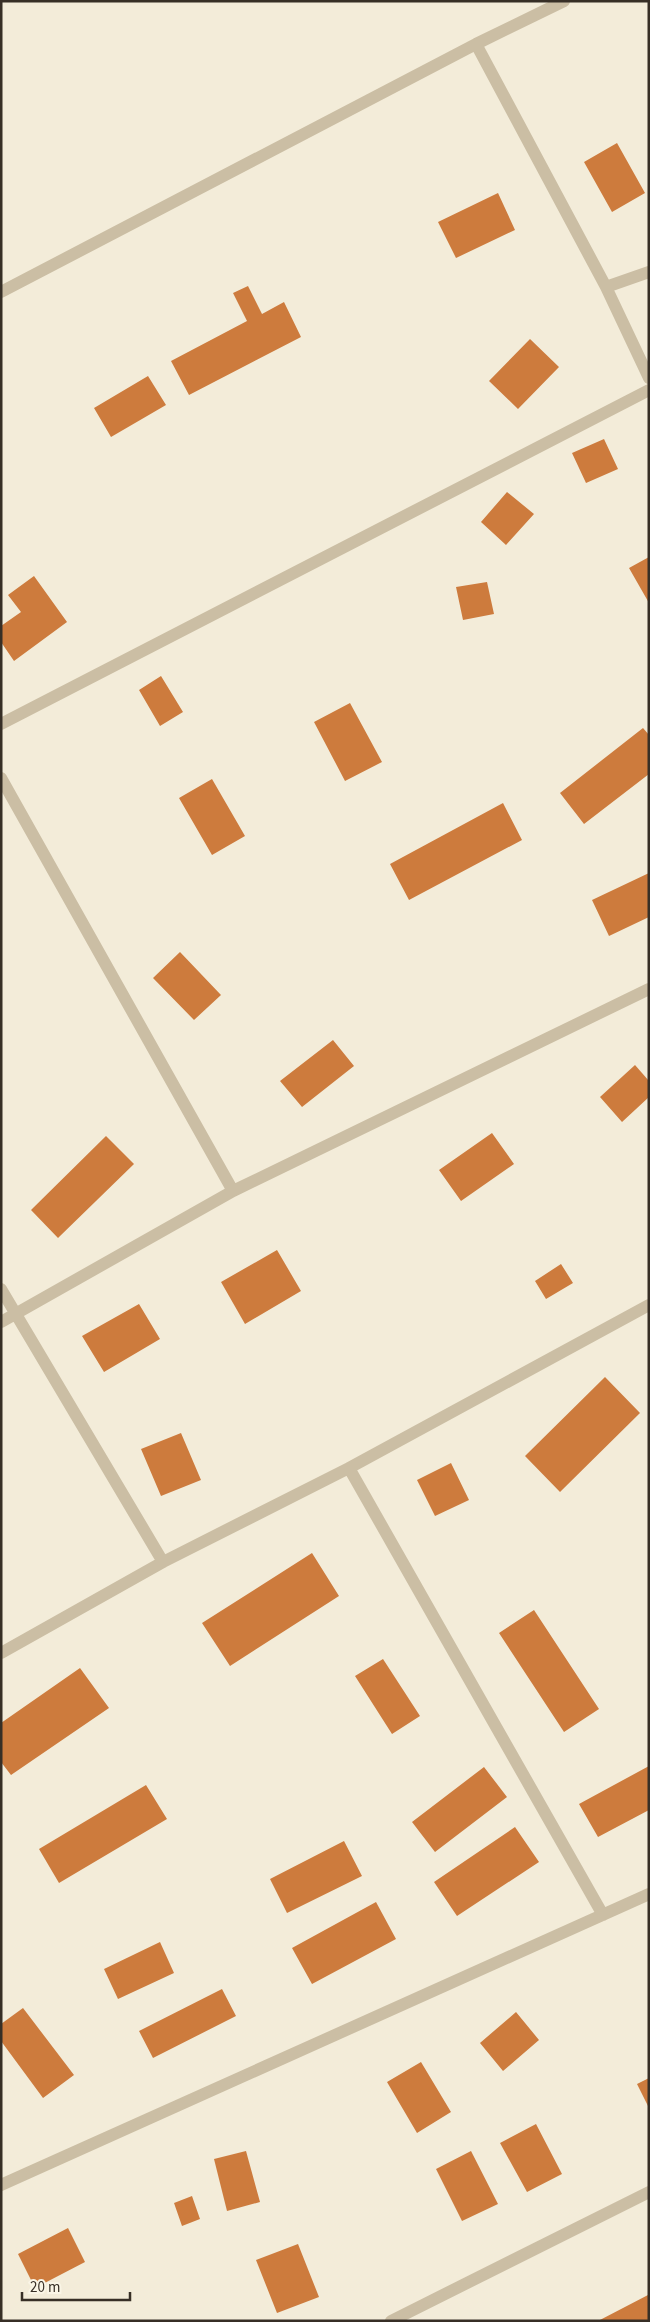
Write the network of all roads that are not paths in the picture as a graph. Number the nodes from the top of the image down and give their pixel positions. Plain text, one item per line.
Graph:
1 (564, 1) edge
2 (476, 44) junction
3 (649, 272) edge
4 (606, 287) junction
5 (1, 292) edge
6 (649, 378) edge
7 (649, 390) edge
8 (1, 724) edge
9 (1, 778) edge
10 (649, 989) edge
11 (233, 1191) junction
12 (1, 1289) edge
13 (649, 1305) edge
14 (16, 1315) junction
15 (1, 1322) edge
16 (349, 1468) junction
17 (163, 1562) junction
18 (1, 1653) edge
19 (649, 1894) edge
20 (603, 1915) junction
21 (1, 2185) edge
22 (649, 2192) edge
23 (391, 2321) edge

1 - 2 street
2 - 4 street
2 - 5 street
3 - 4 street
4 - 6 street
7 - 8 street
9 - 11 street
10 - 11 street
11 - 14 street
12 - 14 street
13 - 16 street
14 - 15 street
14 - 17 street
16 - 17 street
16 - 20 street
17 - 18 street
19 - 20 street
20 - 21 street
22 - 23 street

